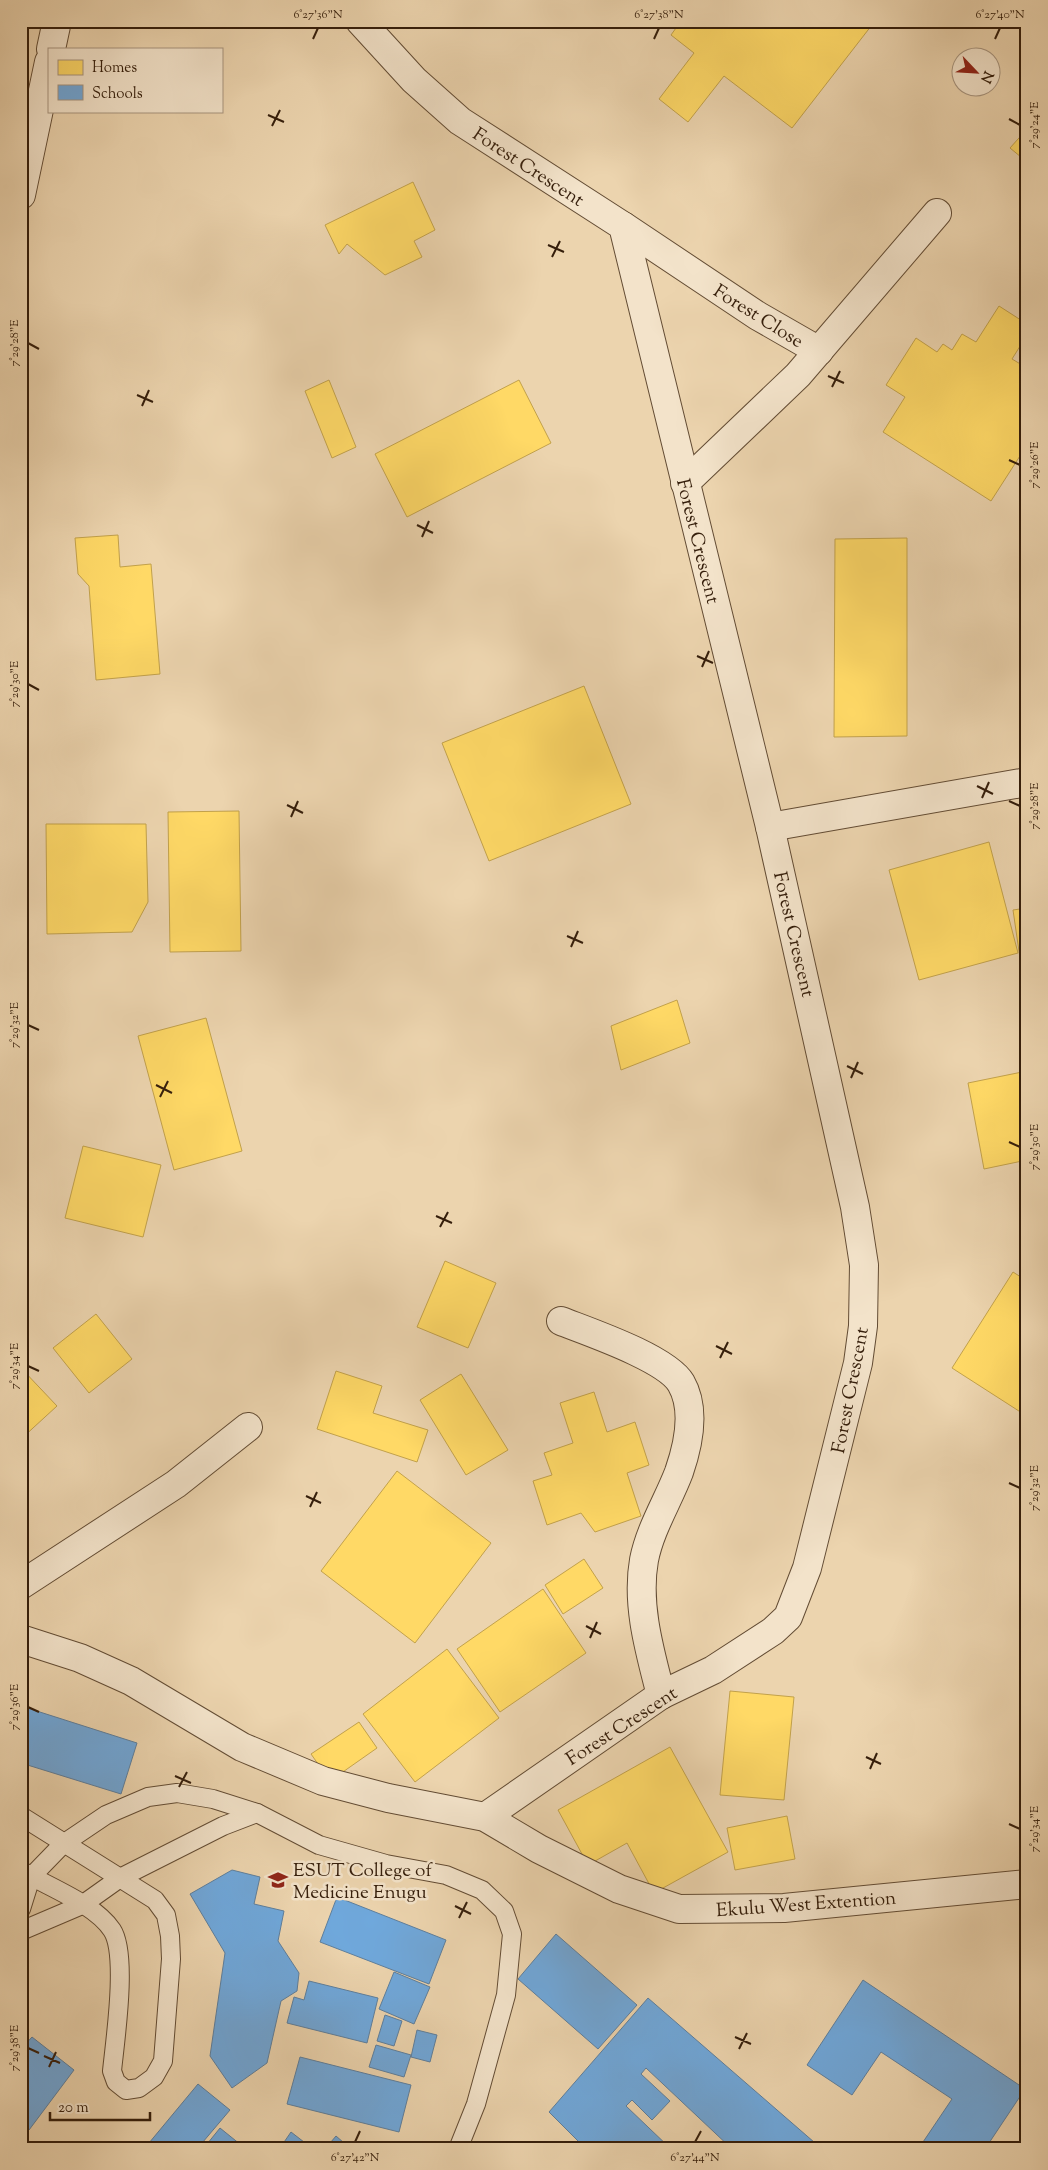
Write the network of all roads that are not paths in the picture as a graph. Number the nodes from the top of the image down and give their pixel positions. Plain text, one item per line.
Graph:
1 (57, 21) edge
2 (360, 21) edge
3 (52, 48) edge
4 (48, 67) edge
5 (21, 195) edge
6 (937, 213) dead end
7 (623, 226) junction
8 (819, 351) junction
9 (685, 484) junction
10 (1026, 782) edge
11 (770, 827) junction
12 (560, 1321) dead end
13 (248, 1427) dead end
14 (21, 1585) edge
15 (21, 1639) edge
16 (661, 1695) junction
17 (257, 1813) junction
18 (21, 1816) edge
19 (486, 1817) junction
20 (63, 1844) junction
21 (26, 1874) edge
22 (120, 1878) junction
23 (1027, 1884) edge
24 (82, 1904) junction
25 (21, 1909) edge
26 (21, 1931) edge
27 (458, 2149) edge

1 - 3 street
2 - 7 street, Forest Crescent
4 - 5 street
6 - 8 street, Forest Close
7 - 8 street, Forest Close
7 - 9 street, Forest Crescent
8 - 9 street
9 - 11 street, Forest Crescent
10 - 11 street
11 - 16 street, Forest Crescent
12 - 16 street
13 - 14 street
15 - 19 street
16 - 19 street, Forest Crescent
17 - 20 lane
17 - 22 lane
17 - 27 lane
18 - 20 lane
19 - 23 street, Ekulu West Extention
20 - 21 lane
20 - 22 lane
21 - 24 lane
21 - 25 lane
22 - 24 lane
22 - 24 lane
24 - 26 lane

